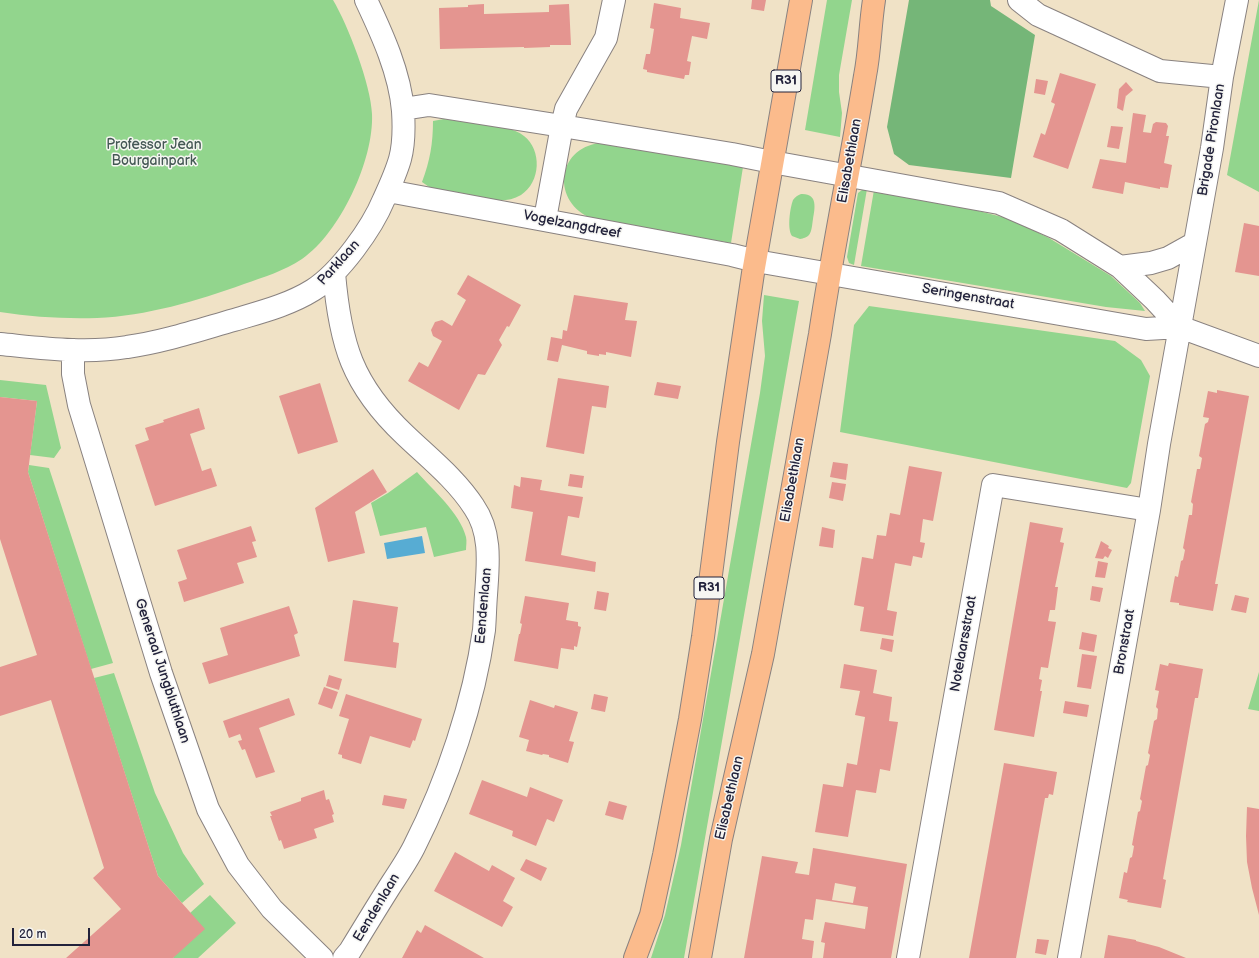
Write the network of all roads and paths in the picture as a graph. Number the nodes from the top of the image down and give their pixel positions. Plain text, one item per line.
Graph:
1 (366, 0) edge
2 (614, 0) edge
3 (801, 0) edge
4 (874, 0) edge
5 (1019, 0) edge
6 (1237, 0) edge
7 (1222, 77) junction
8 (403, 109) junction
9 (562, 126) junction
10 (772, 162) junction
11 (847, 176) junction
12 (388, 191) junction
13 (545, 219) junction
14 (1195, 243) junction
15 (756, 261) junction
16 (1120, 266) junction
17 (334, 273) junction
18 (830, 273) junction
19 (1180, 327) junction
20 (0, 344) edge
21 (73, 350) junction
22 (1259, 356) edge
23 (1149, 510) junction
24 (322, 958) edge
25 (344, 958) edge
26 (635, 958) edge
27 (700, 958) edge
28 (908, 958) edge
29 (1069, 958) edge

1 - 8 street, Parklaan
2 - 9 street
3 - 10 main road, R31
4 - 11 main road, Elisabethlaan
5 - 7 street, Brigade Pironlaan
6 - 7 street
7 - 14 street, Brigade Pironlaan
8 - 9 street
8 - 12 street, Parklaan
9 - 10 street
9 - 13 street
10 - 11 street, Seringenstraat
10 - 15 main road, R31
11 - 16 street, Seringenstraat
11 - 18 main road, Elisabethlaan
12 - 13 street, Vogelzangdreef
12 - 17 street, Parklaan
13 - 15 street, Vogelzangdreef
14 - 16 street
14 - 19 street, Brigade Pironlaan
15 - 18 street, Seringenstraat
15 - 26 main road, R31
16 - 19 street, Seringenstraat
17 - 21 street, Parklaan
17 - 25 street, Eendenlaan
18 - 19 street, Seringenstraat
18 - 27 main road, Elisabethlaan
19 - 22 street, Seringenstraat
19 - 23 street, Bronstraat
20 - 21 street, Parklaan
21 - 24 street, Generaal Jungbluthlaan
23 - 28 street, Notelaarsstraat
23 - 29 street, Bronstraat

